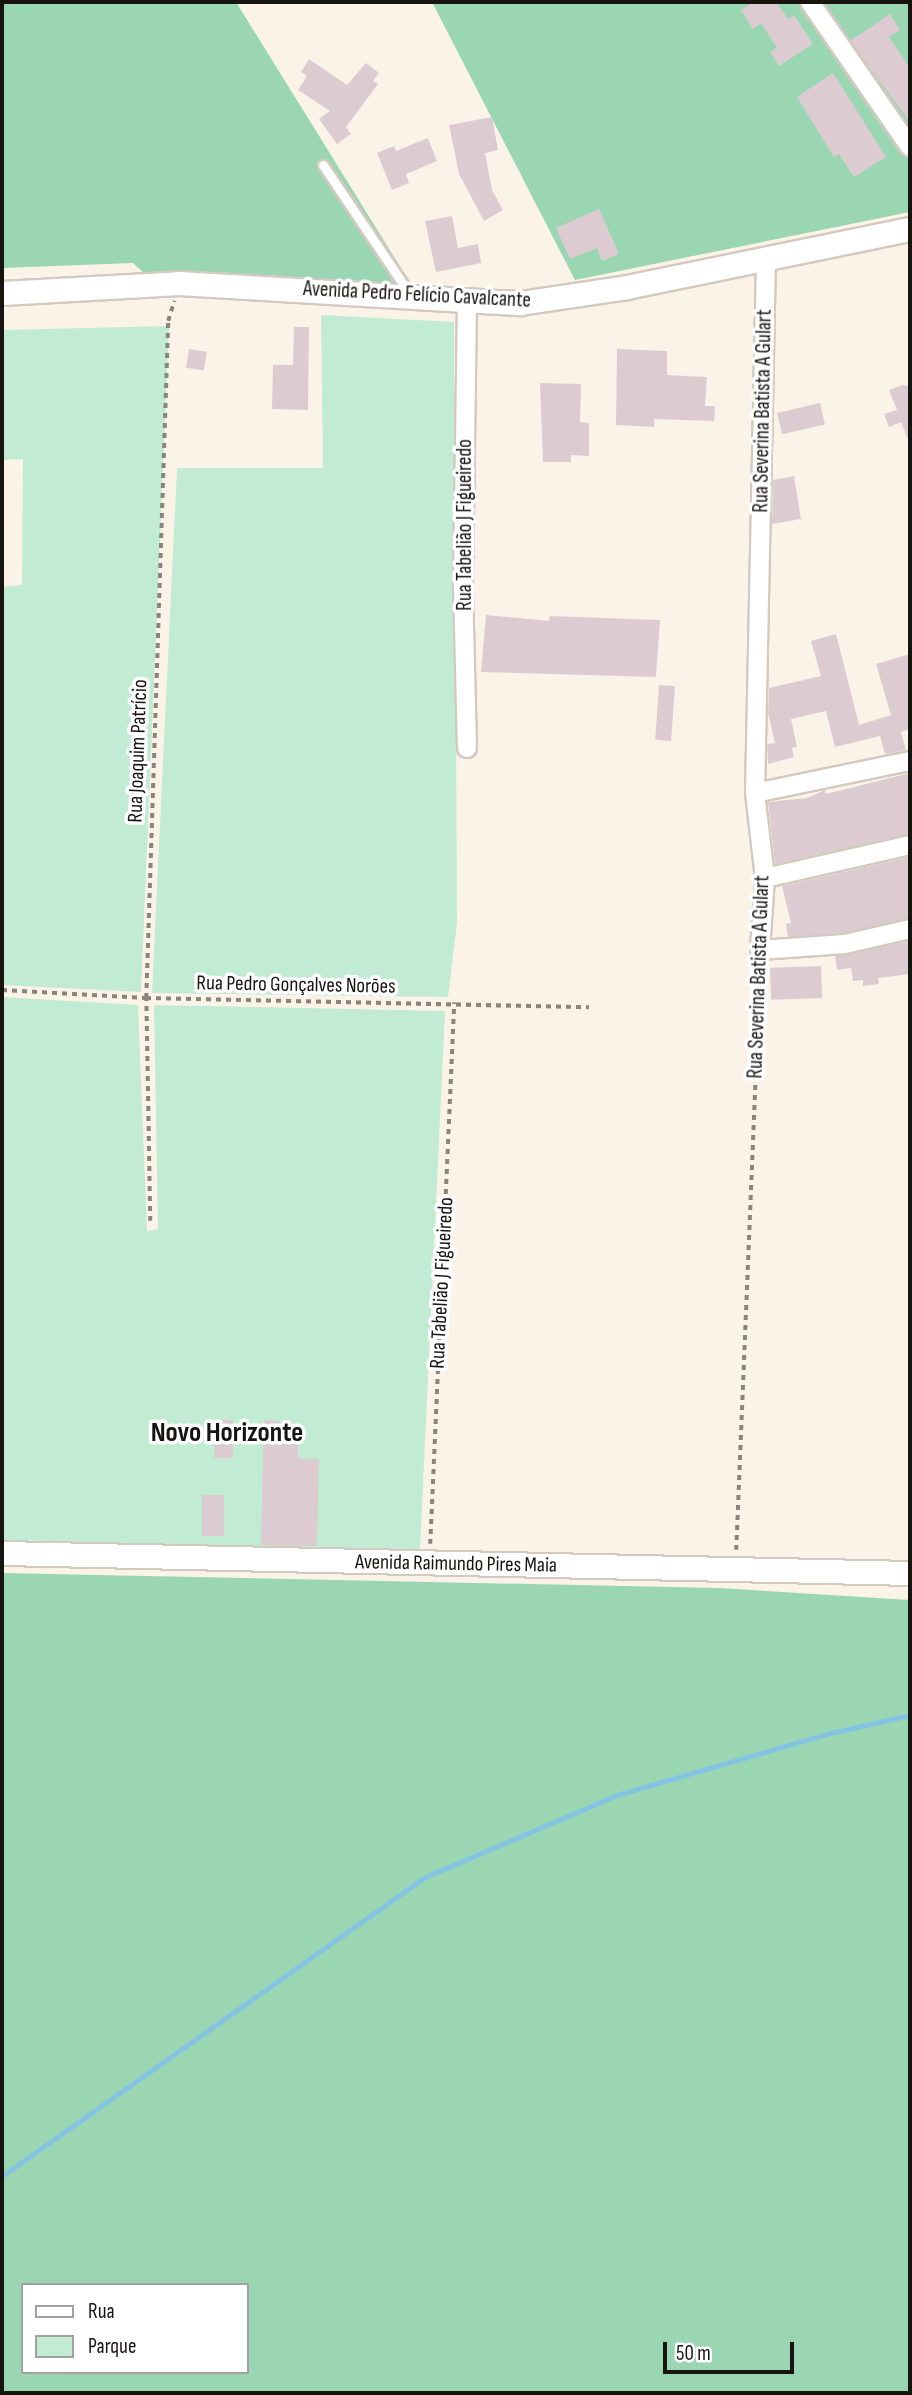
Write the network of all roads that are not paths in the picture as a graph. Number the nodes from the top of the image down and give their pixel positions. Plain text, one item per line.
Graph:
1 (810, 2) edge
2 (910, 147) edge
3 (323, 165) dead end
4 (910, 229) edge
5 (766, 259) junction
6 (2, 293) edge
7 (412, 298) junction
8 (467, 302) junction
9 (467, 748) dead end
10 (910, 761) edge
11 (755, 793) junction
12 (910, 845) edge
13 (765, 878) junction
14 (910, 929) edge
15 (2, 1553) edge
16 (910, 1573) edge

1 - 2 street
3 - 7 lane
4 - 5 street, Avenida Pedro Felício Cavalcante
5 - 8 street, Avenida Pedro Felício Cavalcante
5 - 11 street, Rua Severina Batista A Gulart
6 - 7 street, Avenida Pedro Felício Cavalcante
7 - 8 street, Avenida Pedro Felício Cavalcante
8 - 9 street, Rua Tabelião J Figueiredo
10 - 11 street
11 - 13 street, Rua Severina Batista A Gulart
12 - 13 street
13 - 14 street, Rua Severina Batista A Gulart
15 - 16 street, Avenida Raimundo Pires Maia

